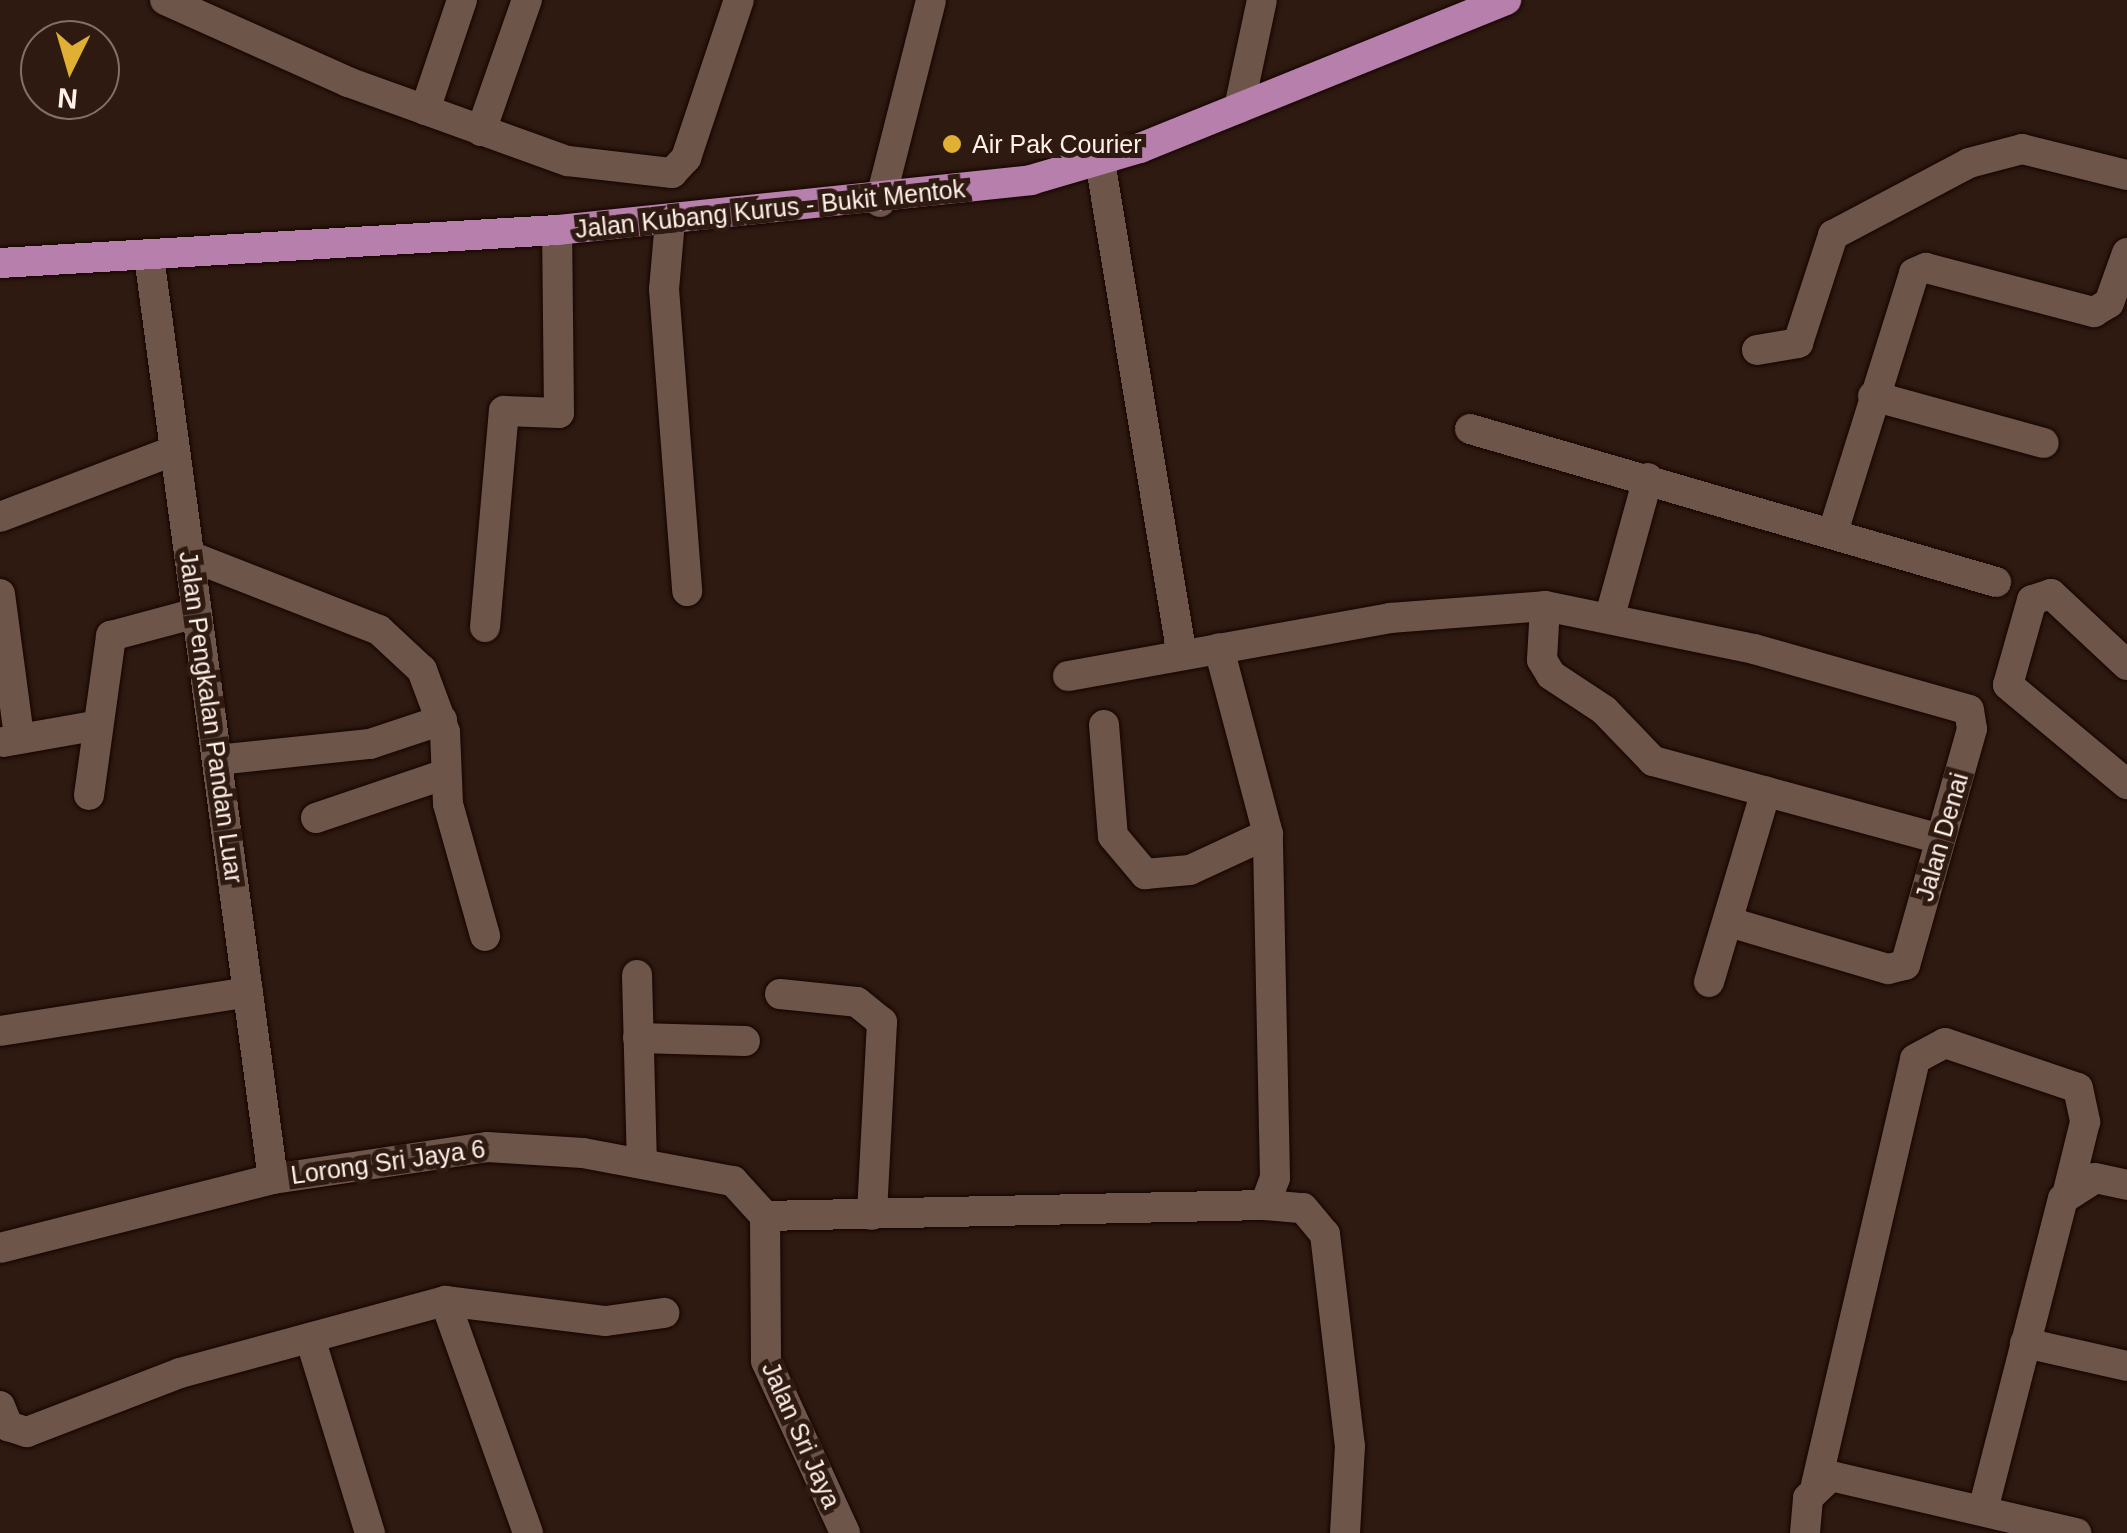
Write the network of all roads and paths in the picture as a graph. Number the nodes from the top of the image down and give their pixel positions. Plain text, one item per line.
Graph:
1 (165, 0) edge
2 (462, 0) edge
3 (527, 0) edge
4 (739, 0) edge
5 (931, 0) edge
6 (1262, 0) edge
7 (1506, 0) edge
8 (224, 12) edge
9 (1239, 108) junction
10 (425, 110) junction
11 (482, 131) junction
12 (1104, 159) junction
13 (672, 173) junction
14 (2127, 174) edge
15 (880, 202) junction
16 (681, 220) junction
17 (558, 230) junction
18 (2127, 253) edge
19 (149, 256) junction
20 (0, 264) edge
21 (1757, 350) dead end
22 (1873, 396) junction
23 (1470, 429) dead end
24 (2044, 443) dead end
25 (175, 450) junction
26 (1648, 478) junction
27 (0, 517) edge
28 (1832, 532) junction
29 (190, 556) junction
30 (1996, 582) dead end
31 (687, 592) dead end
32 (0, 594) edge
33 (1545, 606) junction
34 (197, 612) junction
35 (1610, 616) junction
36 (485, 627) dead end
37 (1219, 648) junction
38 (1182, 654) junction
39 (2127, 665) edge
40 (1068, 676) dead end
41 (442, 720) junction
42 (1104, 725) dead end
43 (94, 726) junction
44 (9, 740) edge
45 (216, 760) junction
46 (446, 774) junction
47 (2127, 784) edge
48 (1766, 791) junction
49 (89, 794) dead end
50 (316, 818) dead end
51 (1268, 834) junction
52 (1940, 839) junction
53 (1730, 922) junction
54 (484, 936) dead end
55 (637, 975) dead end
56 (1710, 982) dead end
57 (248, 992) junction
58 (780, 994) dead end
59 (0, 1032) edge
60 (638, 1038) junction
61 (745, 1041) dead end
62 (642, 1163) junction
63 (273, 1178) junction
64 (2127, 1185) edge
65 (2068, 1191) junction
66 (1282, 1207) junction
67 (872, 1215) junction
68 (766, 1216) junction
69 (0, 1248) edge
70 (445, 1301) junction
71 (664, 1314) dead end
72 (310, 1338) junction
73 (2025, 1343) junction
74 (2127, 1366) edge
75 (0, 1406) edge
76 (1816, 1485) junction
77 (1983, 1510) junction
78 (370, 1533) edge
79 (528, 1533) edge
80 (844, 1533) edge
81 (1345, 1533) edge
82 (1806, 1533) edge
83 (2076, 1533) edge

1 - 8 street
2 - 10 street
3 - 11 street
4 - 13 street
5 - 15 street
6 - 9 street
7 - 9 main road, Jalan Kubang Kurus - Bukit Mentok
8 - 10 street
9 - 12 main road, Jalan Kubang Kurus - Bukit Mentok
10 - 11 street
11 - 13 street
12 - 15 main road, Jalan Kubang Kurus - Bukit Mentok
12 - 38 street
13 - 16 street
14 - 21 street
15 - 16 main road, Jalan Kubang Kurus - Bukit Mentok
16 - 17 main road, Jalan Kubang Kurus - Bukit Mentok
16 - 31 street
17 - 19 main road, Jalan Kubang Kurus - Bukit Mentok
17 - 36 street
18 - 22 street
19 - 20 main road, Jalan Kubang Kurus - Bukit Mentok
19 - 25 street, Jalan Pengkalan Pandan Luar
22 - 24 street
22 - 28 street
23 - 26 street
25 - 27 street
25 - 29 street, Jalan Pengkalan Pandan Luar
26 - 28 street
26 - 35 street
28 - 30 street
29 - 34 street, Jalan Pengkalan Pandan Luar
29 - 41 street
32 - 44 street
33 - 35 street
33 - 37 street
33 - 48 street
34 - 43 street
34 - 45 street, Jalan Pengkalan Pandan Luar
35 - 52 street, Jalan Denai
37 - 38 street
37 - 51 street
38 - 40 street
39 - 47 street
41 - 45 street
41 - 46 street
42 - 51 street
43 - 44 street
43 - 49 street
45 - 57 street, Jalan Pengkalan Pandan Luar
46 - 50 street
46 - 54 street
48 - 52 street
48 - 53 street
51 - 66 street
52 - 53 street, Jalan Denai
53 - 56 street
55 - 60 street
57 - 59 street
57 - 63 street, Jalan Pengkalan Pandan Luar
58 - 67 street
60 - 61 street
60 - 62 street
62 - 63 street, Lorong Sri Jaya 6
62 - 68 street, Lorong Sri Jaya 6
63 - 69 street, Lorong Sri Jaya 6
64 - 65 street
65 - 73 street
65 - 76 street
66 - 67 street
66 - 81 street
67 - 68 street
68 - 80 street, Jalan Sri Jaya
70 - 71 street
70 - 72 street
70 - 79 street
72 - 75 street
72 - 78 street
73 - 74 street
73 - 77 street
76 - 77 street
76 - 82 street
77 - 83 street

